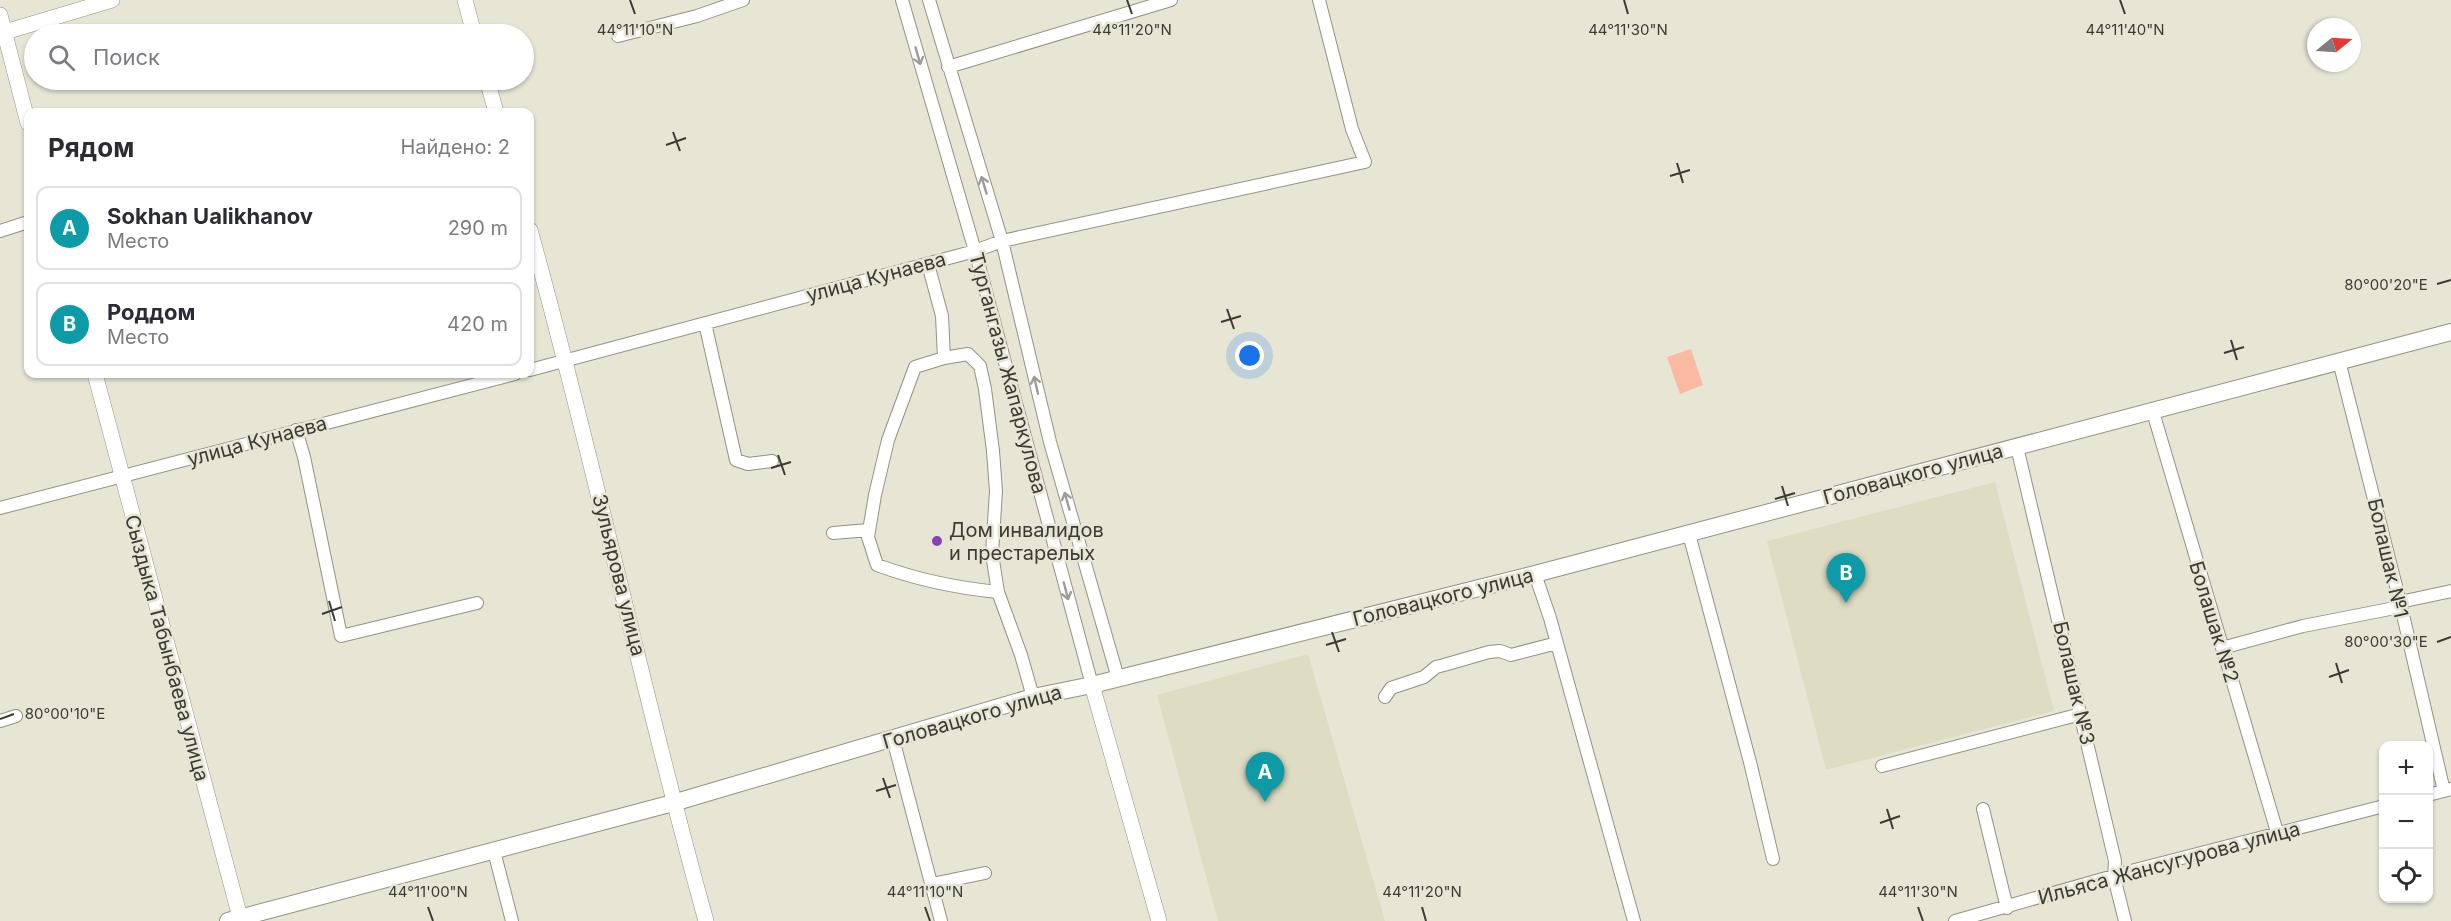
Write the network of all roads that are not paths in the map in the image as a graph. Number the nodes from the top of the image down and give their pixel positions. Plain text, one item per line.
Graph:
1 (112, 0) edge
2 (465, 0) edge
3 (743, 0) edge
4 (902, 0) edge
5 (929, 0) edge
6 (1170, 0) edge
7 (1319, 0) edge
8 (0, 15) edge
9 (32, 24) edge
10 (471, 24) edge
11 (24, 26) edge
12 (2, 33) edge
13 (618, 36) dead end
14 (948, 67) junction
15 (490, 90) edge
16 (495, 108) edge
17 (24, 109) edge
18 (24, 223) edge
19 (0, 231) edge
20 (1002, 241) junction
21 (534, 244) edge
22 (975, 251) junction
23 (928, 264) junction
24 (705, 323) junction
25 (2451, 332) edge
26 (944, 358) junction
27 (566, 360) junction
28 (2339, 361) junction
29 (534, 369) edge
30 (96, 378) edge
31 (499, 378) edge
32 (2153, 412) junction
33 (296, 430) junction
34 (2017, 447) junction
35 (772, 461) dead end
36 (122, 477) junction
37 (0, 508) edge
38 (869, 530) junction
39 (833, 533) dead end
40 (1689, 534) junction
41 (1535, 574) junction
42 (2451, 591) edge
43 (998, 592) junction
44 (477, 603) dead end
45 (2400, 605) junction
46 (1557, 643) junction
47 (2222, 648) junction
48 (1118, 678) junction
49 (1092, 685) junction
50 (1033, 697) junction
51 (1385, 697) dead end
52 (2081, 714) junction
53 (16, 717) dead end
54 (0, 721) edge
55 (893, 739) junction
56 (1882, 766) dead end
57 (2448, 790) edge
58 (2433, 794) edge
59 (673, 803) junction
60 (2379, 807) edge
61 (1983, 809) dead end
62 (2277, 832) junction
63 (494, 851) junction
64 (1773, 859) dead end
65 (985, 873) dead end
66 (2115, 877) junction
67 (932, 884) junction
68 (2007, 908) junction
69 (237, 920) edge
70 (512, 921) edge
71 (706, 921) edge
72 (940, 921) edge
73 (1159, 921) edge
74 (1634, 921) edge
75 (1954, 921) edge
76 (2125, 921) edge

1 - 9 street
2 - 10 street
3 - 13 street
4 -> 22 street, Тургангазы Жапаркулова
5 - 14 street, Тургангазы Жапаркулова
6 - 14 street
7 - 20 street, улица Кунаева
8 - 12 street
11 - 12 street
12 - 17 street
20 -> 14 street, Тургангазы Жапаркулова
15 - 16 street
18 - 19 street
20 - 22 street, улица Кунаева
48 -> 20 street, Тургангазы Жапаркулова
21 - 27 street, Зульярова улица
22 - 23 street, улица Кунаева
22 -> 49 street, Тургангазы Жапаркулова
23 - 24 street, улица Кунаева
23 - 26 street
24 - 27 street, улица Кунаева
24 - 35 street
25 - 28 main road, Головацкого улица
26 - 38 street
26 - 43 street
27 - 29 street, улица Кунаева
27 - 59 street, Зульярова улица
28 - 32 main road, Головацкого улица
28 - 45 street, Болашак №1
30 - 36 street, Сыздыка Табынбаева улица
31 - 33 street, улица Кунаева
32 - 34 main road, Головацкого улица
32 - 47 street, Болашак №2
33 - 36 street, улица Кунаева
33 - 44 street
34 - 40 main road, Головацкого улица
34 - 52 street, Болашак №3
36 - 37 street, улица Кунаева
36 - 69 street, Сыздыка Табынбаева улица
38 - 39 street
38 - 43 street
40 - 41 main road, Головацкого улица
40 - 64 street
41 - 46 street
41 - 48 main road, Головацкого улица
42 - 45 street
43 - 50 street
45 - 47 street
45 - 57 street, Болашак №1
46 - 51 street
46 - 74 street
47 - 62 street, Болашак №2
48 - 49 main road, Головацкого улица
49 - 50 main road, Головацкого улица
49 - 73 street, Тургангазы Жапаркулова
50 - 55 main road, Головацкого улица
52 - 56 street
52 - 66 street, Болашак №3
53 - 54 street
55 - 59 main road, Головацкого улица
55 - 67 street
57 - 58 street
59 - 63 main road, Головацкого улица
59 - 71 street, Зульярова улица
60 - 62 street, Ильяса Жансугурова улица
61 - 68 street
62 - 66 street, Ильяса Жансугурова улица
63 - 69 main road, Головацкого улица
63 - 70 street
65 - 67 street
66 - 68 street, Ильяса Жансугурова улица
66 - 76 street, Болашак №3
67 - 72 street
68 - 75 street, Ильяса Жансугурова улица

